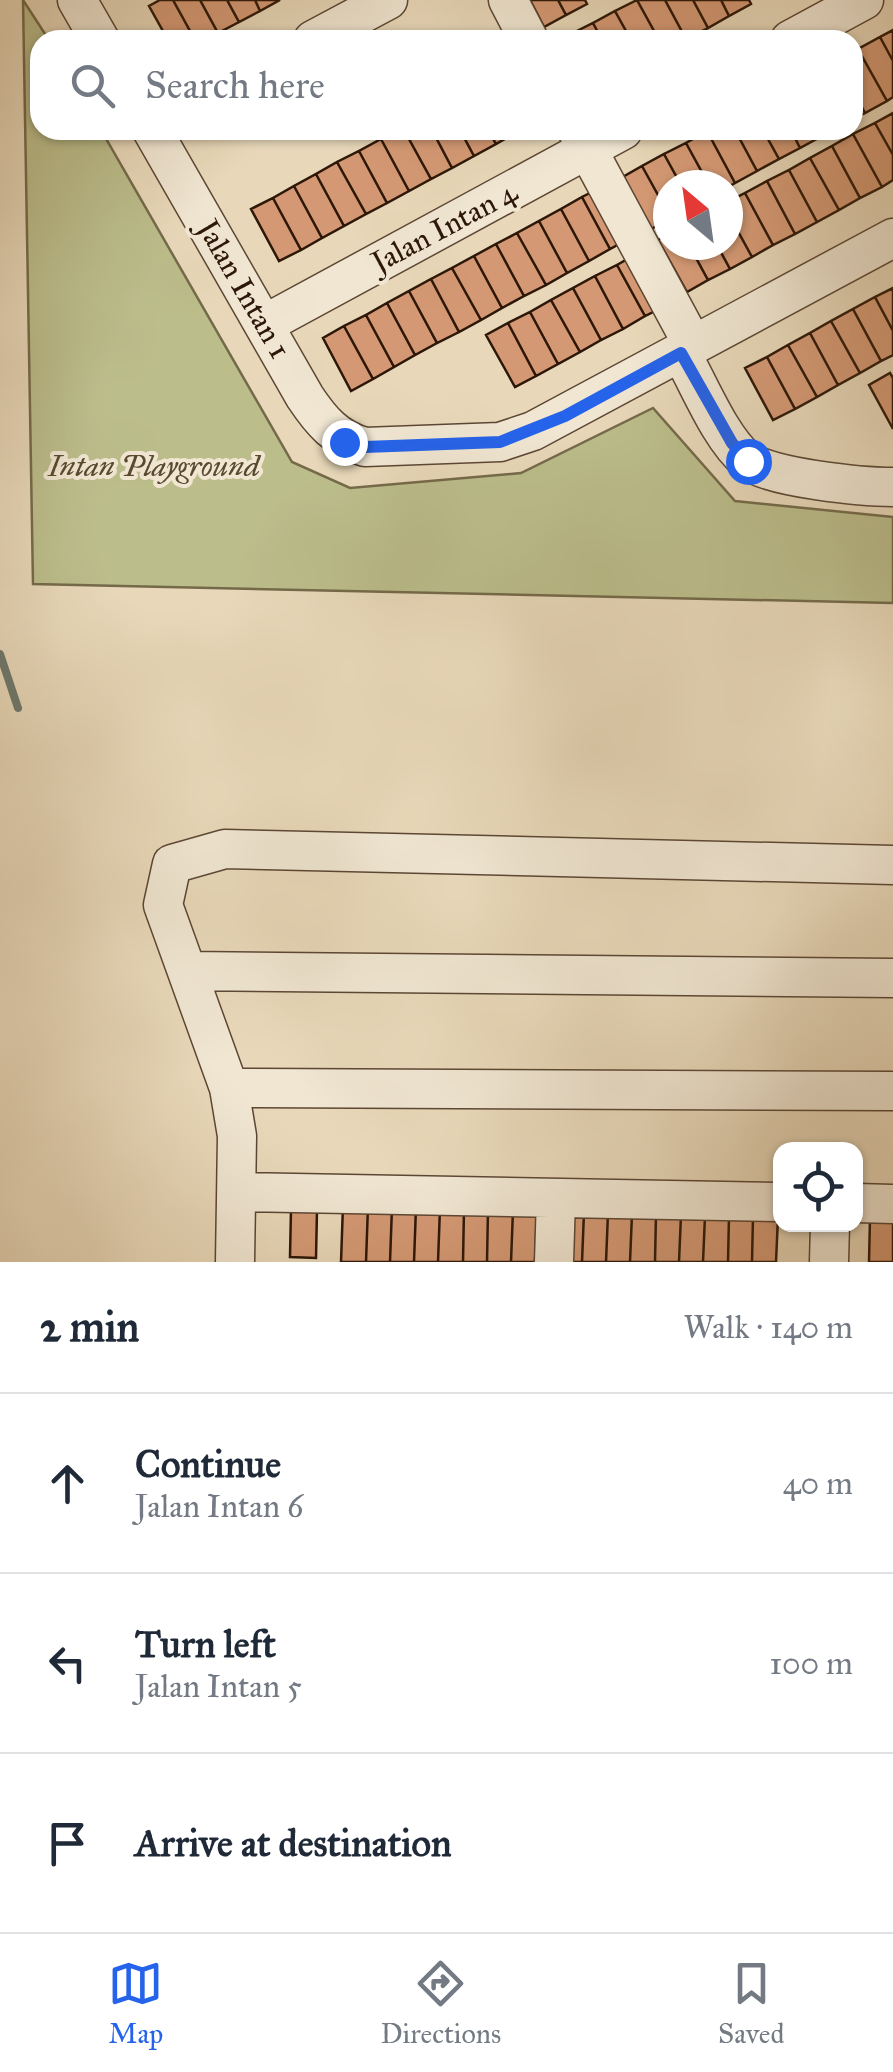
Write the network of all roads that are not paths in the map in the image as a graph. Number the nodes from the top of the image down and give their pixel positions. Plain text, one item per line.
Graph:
1 (77, 0) edge
2 (388, 0) edge
3 (508, 0) edge
4 (864, 0) edge
5 (94, 30) edge
6 (332, 30) edge
7 (524, 30) edge
8 (808, 30) edge
9 (158, 140) edge
10 (582, 140) edge
11 (893, 238) edge
12 (264, 324) junction
13 (687, 349) junction
14 (893, 486) edge
15 (893, 864) edge
16 (188, 971) junction
17 (893, 978) edge
18 (228, 1088) junction
19 (893, 1091) edge
20 (237, 1192) junction
21 (556, 1198) junction
22 (773, 1202) edge
23 (863, 1203) edge
24 (893, 1204) edge
25 (830, 1232) edge
26 (235, 1262) edge
27 (554, 1262) edge
28 (829, 1262) edge

1 - 5 street
2 - 6 street
3 - 7 street
4 - 8 street
9 - 12 street, Jalan Intan 1
10 - 12 street, Jalan Intan 4
10 - 13 street
11 - 13 street
12 - 13 street, Jalan Intan 1
13 - 14 street
15 - 16 street
16 - 17 street
16 - 18 street
18 - 19 street
18 - 20 street
20 - 21 street
20 - 26 street
21 - 22 street
21 - 27 street
23 - 24 street
25 - 28 street

